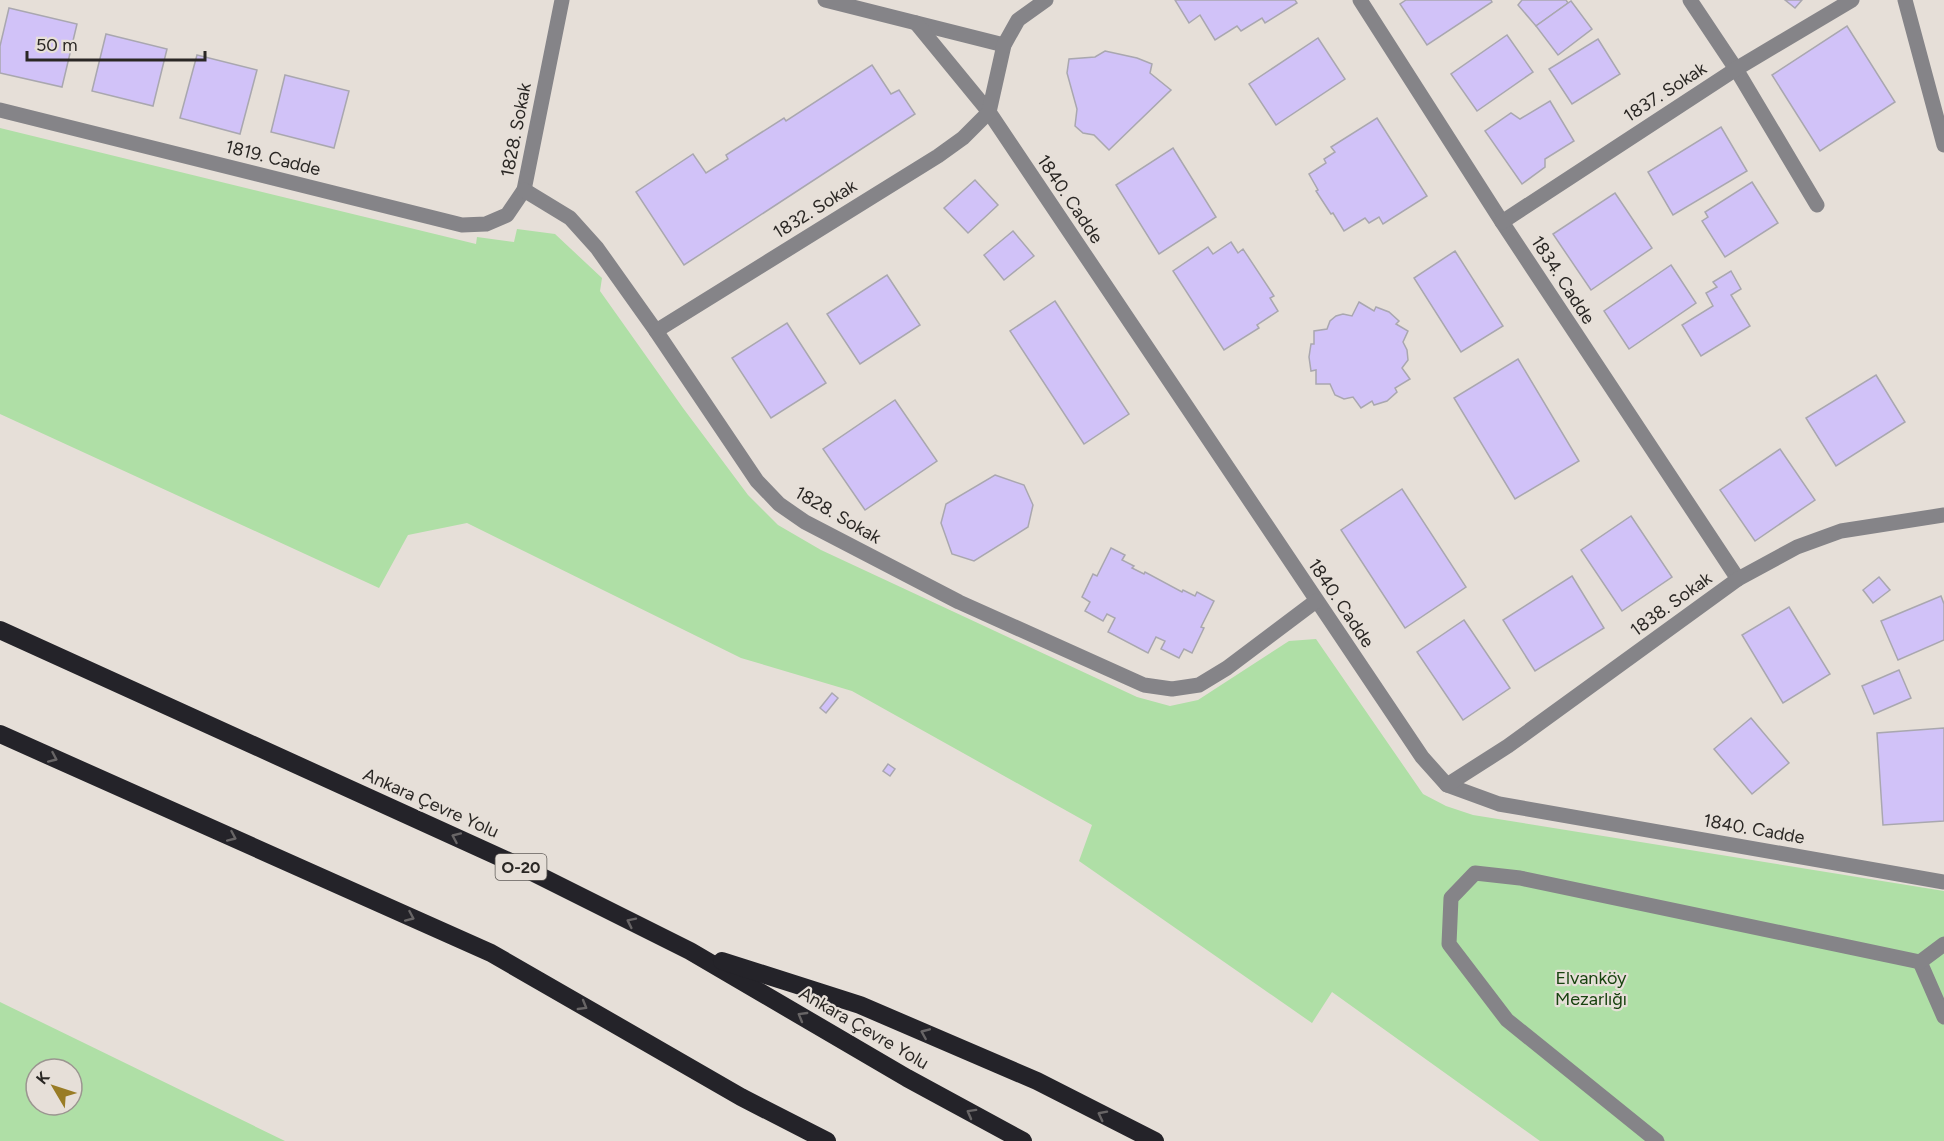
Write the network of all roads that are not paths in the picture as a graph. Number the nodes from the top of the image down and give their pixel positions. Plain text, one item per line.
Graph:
1 (561, 0) edge
2 (825, 0) edge
3 (1046, 0) edge
4 (1360, 0) edge
5 (1690, 0) edge
6 (1852, 0) edge
7 (1905, 0) edge
8 (916, 23) junction
9 (1004, 45) junction
10 (1736, 69) junction
11 (0, 110) edge
12 (989, 112) junction
13 (1944, 144) edge
14 (524, 190) junction
15 (1817, 204) dead end
16 (1502, 222) junction
17 (656, 331) junction
18 (1944, 515) edge
19 (1738, 579) junction
20 (1316, 601) junction
21 (0, 630) edge
22 (0, 734) edge
23 (1447, 785) junction
24 (1944, 882) edge
25 (1944, 944) edge
26 (690, 951) junction
27 (1920, 962) junction
28 (1944, 1017) edge
29 (741, 1097) junction
30 (801, 1141) edge
31 (827, 1141) edge
32 (1023, 1141) edge
33 (1155, 1141) edge
34 (1657, 1141) edge

1 - 14 street, 1828. Sokak
2 - 8 street
3 - 9 street
4 - 16 street, 1834. Cadde
5 - 10 street
6 - 10 street, 1837. Sokak
7 - 13 street
8 - 9 street
8 - 12 street, 1840. Cadde
9 - 12 street
10 - 15 street
10 - 16 street, 1837. Sokak
11 - 14 street, 1819. Cadde
12 - 17 street, 1832. Sokak
12 - 20 street, 1840. Cadde
14 - 17 street, 1828. Sokak
16 - 19 street, 1834. Cadde
17 - 20 street, 1828. Sokak
18 - 19 street, 1838. Sokak
19 - 23 street, 1838. Sokak
20 - 23 street, 1840. Cadde
26 -> 21 highway, Ankara Çevre Yolu / O-20
22 -> 29 highway
23 - 24 street, 1840. Cadde
25 - 27 street
32 -> 26 highway, Ankara Çevre Yolu / O-20
33 -> 26 highway
27 - 28 street
27 - 34 street
29 - 30 highway
29 - 31 highway

